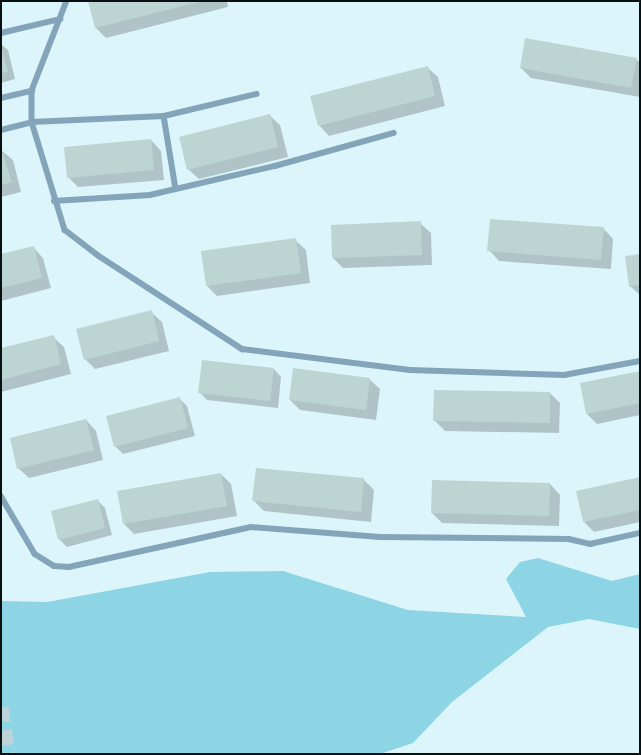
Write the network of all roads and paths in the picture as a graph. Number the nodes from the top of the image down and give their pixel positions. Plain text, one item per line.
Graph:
1 (67, 1) edge
2 (60, 19) junction
3 (1, 33) edge
4 (32, 90) junction
5 (256, 94) dead end
6 (1, 98) edge
7 (164, 116) junction
8 (32, 122) junction
9 (1, 130) edge
10 (393, 133) dead end
11 (176, 189) junction
12 (54, 201) junction
13 (640, 361) edge
14 (1, 496) edge
15 (640, 533) edge

1 - 2 lane
2 - 3 lane
2 - 4 lane
4 - 6 lane
4 - 8 lane
5 - 7 lane
7 - 8 lane
7 - 11 lane
8 - 9 lane
8 - 12 lane
10 - 11 lane
11 - 12 lane
12 - 13 lane
14 - 15 lane

